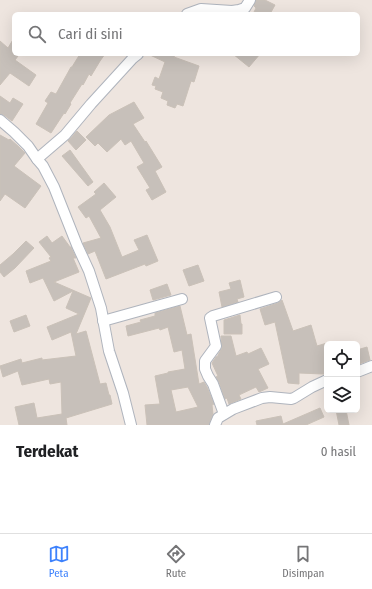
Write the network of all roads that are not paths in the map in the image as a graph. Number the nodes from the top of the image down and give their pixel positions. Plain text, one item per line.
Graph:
1 (250, 0) edge
2 (193, 12) edge
3 (136, 56) edge
4 (0, 120) edge
5 (37, 159) junction
6 (276, 297) dead end
7 (182, 299) dead end
8 (103, 321) junction
9 (372, 366) edge
10 (360, 371) edge
11 (324, 381) edge
12 (224, 414) junction
13 (131, 425) edge
14 (215, 425) edge

1 - 2 street
3 - 5 street
4 - 5 street
5 - 8 street
6 - 12 street
7 - 8 street
8 - 13 street
9 - 10 street
11 - 12 street
12 - 14 street

